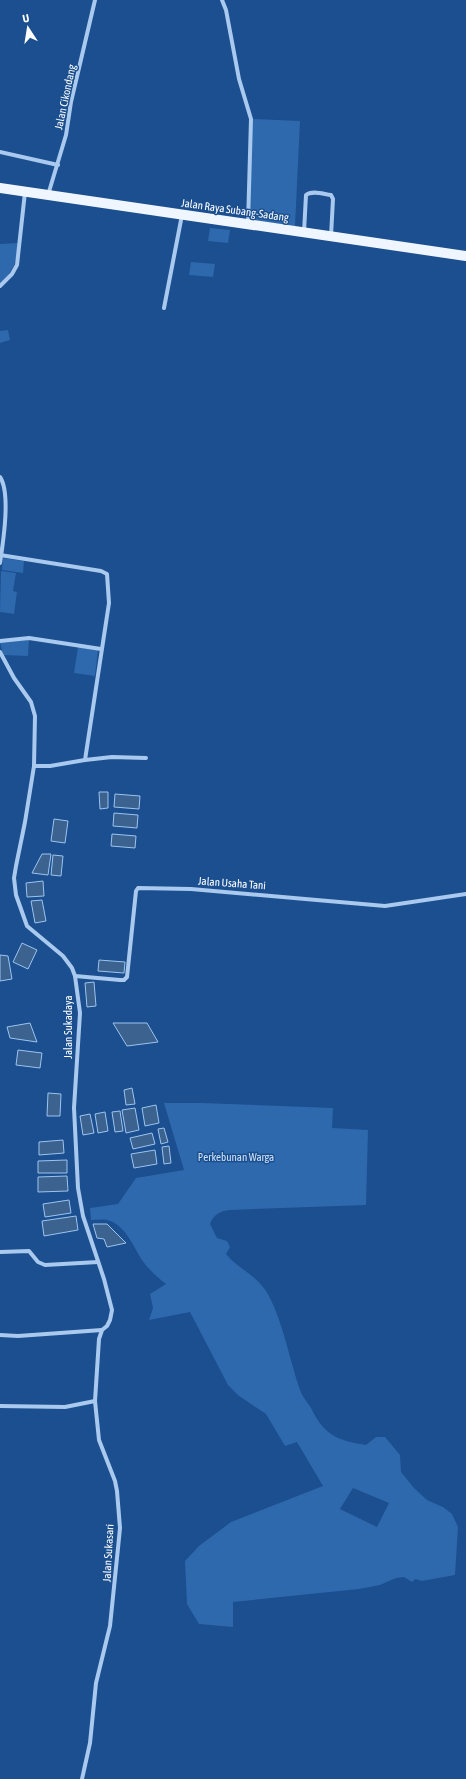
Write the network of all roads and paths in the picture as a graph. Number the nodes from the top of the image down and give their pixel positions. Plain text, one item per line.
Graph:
1 (95, 0) edge
2 (222, 0) edge
3 (0, 152) edge
4 (58, 165) junction
5 (0, 188) edge
6 (24, 192) junction
7 (48, 196) junction
8 (182, 215) junction
9 (248, 225) junction
10 (304, 232) junction
11 (331, 237) junction
12 (466, 256) edge
13 (0, 286) edge
14 (164, 308) dead end
15 (0, 477) edge
16 (1, 555) edge
17 (0, 563) edge
18 (0, 641) edge
19 (101, 649) junction
20 (0, 652) edge
21 (146, 758) dead end
22 (85, 760) junction
23 (34, 766) junction
24 (466, 894) edge
25 (75, 976) junction
26 (72, 1174) dead end
27 (77, 1174) junction
28 (0, 1252) edge
29 (98, 1262) junction
30 (102, 1330) junction
31 (0, 1335) edge
32 (95, 1401) junction
33 (0, 1406) edge
34 (82, 1779) edge

1 - 4 street, Jalan Cikondang
2 - 9 street
3 - 4 street
4 - 7 street, Jalan Cikondang
5 - 6 main road, Jalan Raya Subang-Sadang
6 - 7 main road, Jalan Raya Subang-Sadang
6 - 13 street
7 - 8 main road, Jalan Raya Subang-Sadang
8 - 9 main road, Jalan Raya Subang-Sadang
8 - 14 street
9 - 10 main road, Jalan Raya Subang-Sadang
10 - 11 main road, Jalan Raya Subang-Sadang
10 - 11 street
11 - 12 main road, Jalan Raya Subang-Sadang
15 - 16 street
16 - 17 street
16 - 19 street
18 - 19 street
19 - 22 street
20 - 23 street, Jalan Sukadaya
21 - 22 street
22 - 23 street
23 - 25 street, Jalan Sukadaya
24 - 25 street, Jalan Usaha Tani
25 - 27 street, Jalan Sukadaya
26 - 27 street
27 - 29 street, Jalan Sukadaya
28 - 29 street
29 - 30 street
30 - 31 street
30 - 32 street, Jalan Sukasari
32 - 33 street
32 - 34 street, Jalan Sukasari

